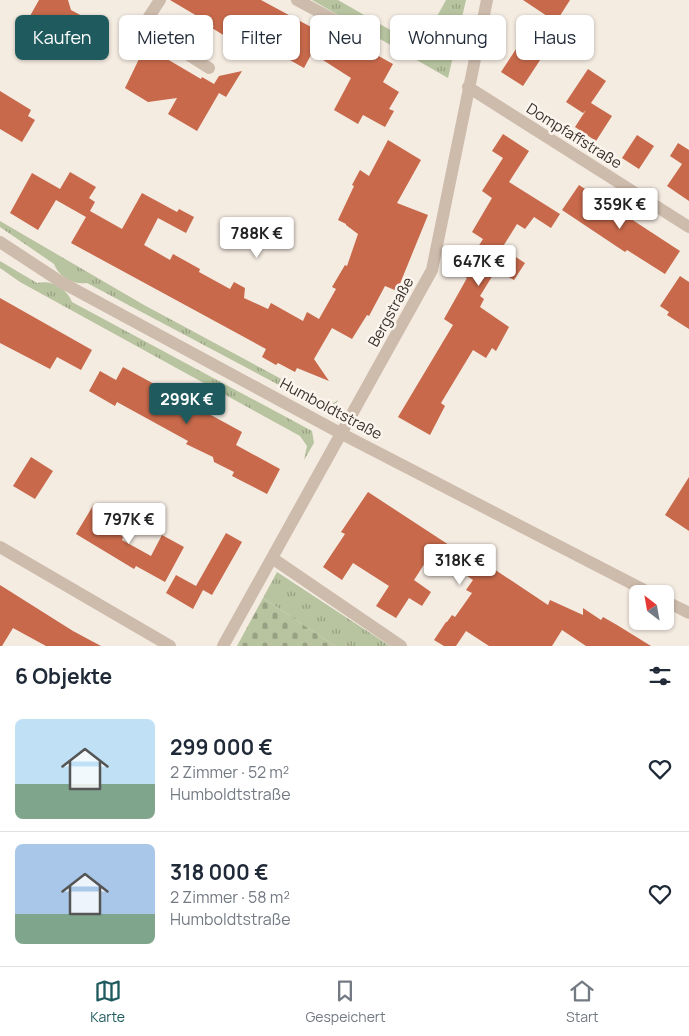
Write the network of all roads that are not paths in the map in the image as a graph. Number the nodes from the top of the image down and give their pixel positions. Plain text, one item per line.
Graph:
1 (160, 0) edge
2 (297, 0) edge
3 (486, 0) edge
4 (325, 15) edge
5 (209, 68) dead end
6 (468, 87) junction
7 (689, 227) edge
8 (0, 242) edge
9 (342, 434) junction
10 (0, 547) edge
11 (272, 558) junction
12 (635, 585) edge
13 (674, 606) edge
14 (689, 613) edge
15 (170, 646) edge
16 (223, 646) edge
17 (401, 646) edge

1 - 5 street
2 - 4 street
3 - 6 street, Bergstraße
6 - 7 street, Dompfaffstraße
6 - 9 street, Bergstraße
8 - 9 street, Humboldtstraße
9 - 11 street, Bergstraße
9 - 12 street, Humboldtstraße
10 - 15 street
11 - 16 street, Bergstraße
11 - 17 street
13 - 14 street

